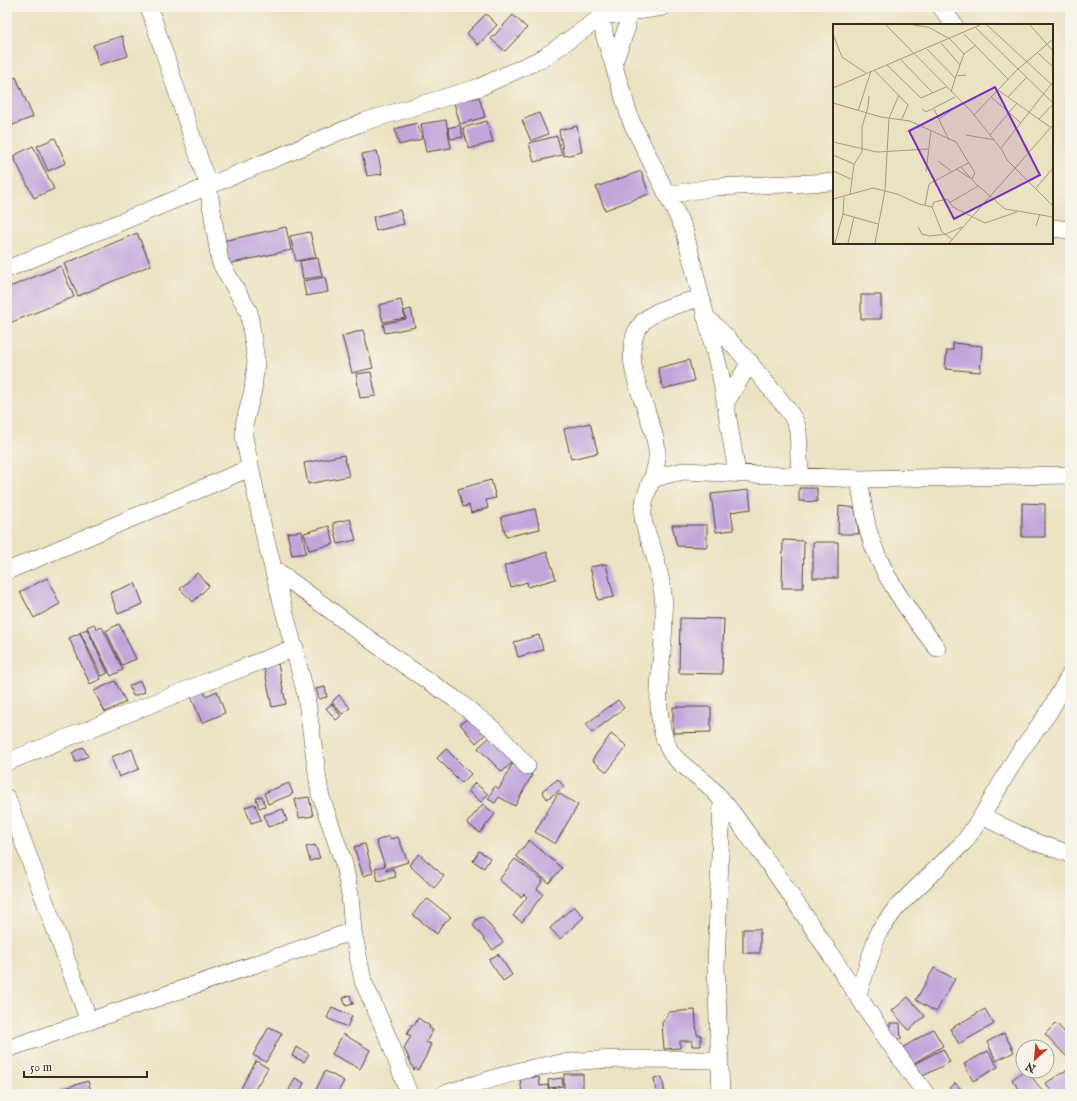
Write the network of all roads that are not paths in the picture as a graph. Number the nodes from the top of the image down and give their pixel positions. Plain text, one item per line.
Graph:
1 (149, 7) edge
2 (664, 7) edge
3 (941, 7) edge
4 (602, 12) edge
5 (627, 12) junction
6 (953, 24) edge
7 (614, 62) junction
8 (833, 182) edge
9 (208, 185) junction
10 (668, 195) junction
11 (1053, 228) edge
12 (1070, 230) edge
13 (7, 269) edge
14 (700, 298) junction
15 (705, 316) junction
16 (750, 362) junction
17 (725, 404) junction
18 (250, 468) junction
19 (737, 473) junction
20 (1070, 475) edge
21 (802, 477) junction
22 (859, 479) junction
23 (651, 480) junction
24 (273, 568) junction
25 (7, 571) edge
26 (295, 648) junction
27 (937, 648) dead end
28 (1070, 675) edge
29 (7, 762) edge
30 (527, 766) dead end
31 (7, 798) edge
32 (722, 800) junction
33 (982, 816) junction
34 (1070, 854) edge
35 (353, 931) junction
36 (858, 994) junction
37 (89, 1021) junction
38 (7, 1049) edge
39 (719, 1060) junction
40 (409, 1094) edge
41 (444, 1094) edge
42 (721, 1094) edge
43 (926, 1094) edge

1 - 9 street
2 - 5 street
3 - 6 street
4 - 5 street
4 - 7 street
4 - 9 street
5 - 7 street
7 - 10 street
8 - 10 street
9 - 13 street
9 - 18 street
10 - 14 street
11 - 12 street
14 - 15 street
14 - 23 street
15 - 16 street
15 - 17 street
16 - 17 street
16 - 21 street
17 - 19 street
18 - 24 street
18 - 25 street
19 - 21 street
19 - 23 street
20 - 22 street
21 - 22 street
22 - 27 street
23 - 32 street
24 - 26 street
24 - 30 street
26 - 29 street
26 - 35 street
28 - 33 street
31 - 37 street
32 - 36 street
32 - 39 street
33 - 34 street
33 - 36 street
35 - 37 street
35 - 40 street
36 - 43 street
37 - 38 street
39 - 41 street
39 - 42 street

